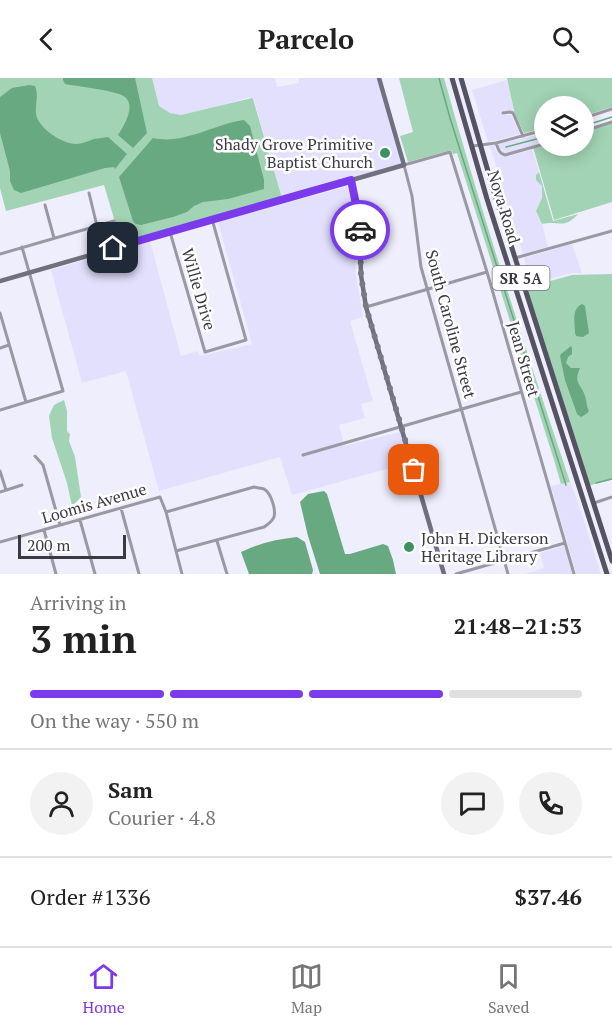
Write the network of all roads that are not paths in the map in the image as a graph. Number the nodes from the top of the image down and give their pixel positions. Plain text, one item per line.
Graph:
1 (380, 78) edge
2 (452, 78) edge
3 (461, 78) edge
4 (612, 109) edge
5 (503, 113) dead end
6 (594, 115) edge
7 (612, 122) edge
8 (594, 128) edge
9 (534, 133) edge
10 (523, 136) junction
11 (495, 143) junction
12 (480, 145) junction
13 (472, 147) junction
14 (534, 147) edge
15 (404, 165) junction
16 (351, 180) junction
17 (89, 193) dead end
18 (45, 205) dead end
19 (212, 219) junction
20 (114, 221) dead end
21 (97, 226) junction
22 (612, 231) edge
23 (170, 232) junction
24 (54, 238) junction
25 (22, 247) junction
26 (503, 250) junction
27 (0, 254) edge
28 (515, 258) junction
29 (29, 272) junction
30 (487, 272) junction
31 (0, 281) edge
32 (427, 289) junction
33 (366, 307) junction
34 (0, 313) edge
35 (532, 339) junction
36 (9, 345) junction
37 (0, 348) edge
38 (545, 350) junction
39 (536, 352) junction
40 (549, 364) junction
41 (521, 392) junction
42 (26, 402) junction
43 (0, 410) edge
44 (461, 410) junction
45 (401, 427) junction
46 (303, 455) dead end
47 (35, 456) dead end
48 (0, 471) edge
49 (22, 485) dead end
50 (6, 490) junction
51 (0, 492) edge
52 (581, 494) junction
53 (612, 497) edge
54 (593, 503) junction
55 (585, 507) junction
56 (121, 508) junction
57 (166, 512) junction
58 (597, 515) junction
59 (80, 520) junction
60 (60, 525) junction
61 (44, 530) junction
62 (217, 541) junction
63 (0, 542) edge
64 (566, 543) junction
65 (176, 551) junction
66 (504, 561) junction
67 (612, 561) edge
68 (56, 574) edge
69 (95, 574) edge
70 (139, 574) edge
71 (182, 574) edge
72 (227, 574) edge
73 (444, 574) edge
74 (456, 574) edge
75 (508, 574) edge
76 (574, 574) edge
77 (607, 574) edge

1 - 15 street, South Caroline Street
2 - 13 main road, Nova Road / SR 5A
3 - 12 main road, Nova Road / SR 5A
4 - 6 street
5 - 10 street
7 - 8 street
9 - 10 street
10 - 11 street
11 - 12 street
11 - 14 street
12 - 13 street
12 - 28 main road, Nova Road / SR 5A
13 - 26 main road, Nova Road / SR 5A
15 - 16 street
15 - 30 street, Jean Street
15 - 32 street, South Caroline Street
16 - 19 street
16 - 33 street
17 - 21 street
18 - 24 street
19 - 23 street
19 - 23 street, Willie Drive
20 - 21 street
21 - 24 street
22 - 28 street
23 - 29 street
24 - 25 street
25 - 27 street
25 - 29 street
26 - 28 main road
26 - 35 main road, Nova Road / SR 5A
28 - 38 main road, Nova Road / SR 5A
29 - 31 street
29 - 42 street
30 - 32 street
30 - 41 street, Jean Street
32 - 33 street
32 - 44 street, South Caroline Street
33 - 45 street
34 - 36 street
35 - 38 main road
35 - 39 main road, Nova Road / SR 5A
36 - 37 street
36 - 42 street
38 - 40 main road, Nova Road / SR 5A
39 - 40 main road
39 - 52 main road, Nova Road / SR 5A
40 - 54 main road, Nova Road / SR 5A
41 - 44 street
41 - 64 street, Jean Street
42 - 43 street
44 - 45 street
44 - 66 street, South Caroline Street
45 - 46 street
45 - 73 street
47 - 60 street
48 - 50 street
49 - 50 street
50 - 51 street
52 - 54 main road
52 - 55 main road, SR 5A
53 - 54 street
54 - 58 main road, SR 5A
55 - 58 main road
55 - 77 main road, SR 5A
56 - 57 street, Loomis Avenue
56 - 59 street, Loomis Avenue
56 - 70 street
57 - 62 street
57 - 65 street
58 - 67 main road, SR 5A
59 - 60 street, Loomis Avenue
59 - 69 street
60 - 61 street, Loomis Avenue
61 - 63 street, Loomis Avenue
61 - 68 street
62 - 65 street
62 - 72 street
64 - 66 street
64 - 76 street, Jean Street
65 - 71 street
66 - 74 street
66 - 75 street, South Caroline Street

